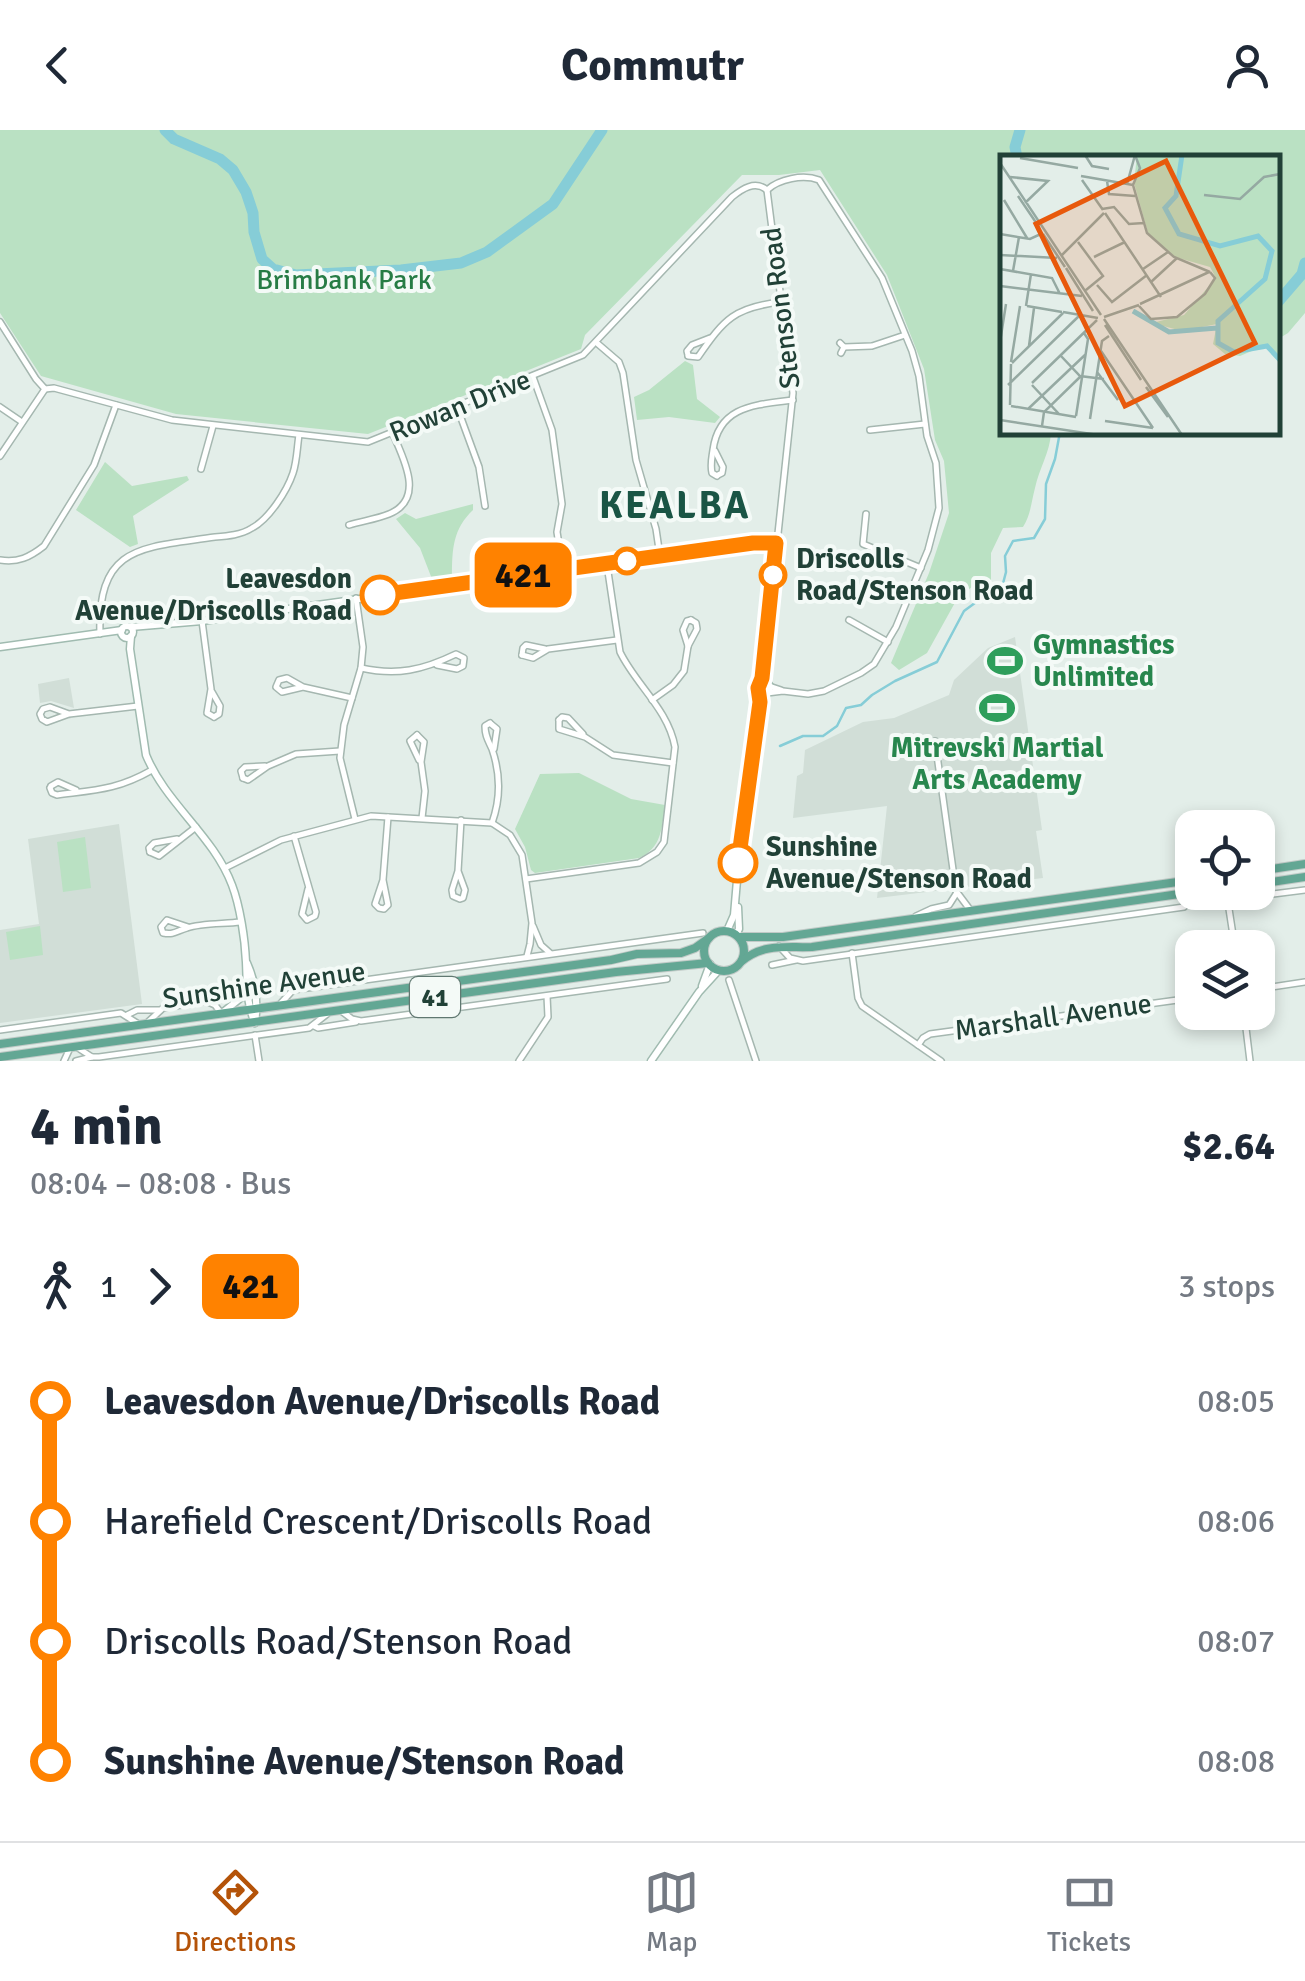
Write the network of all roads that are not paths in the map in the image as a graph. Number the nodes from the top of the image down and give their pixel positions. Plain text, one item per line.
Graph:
1 (766, 190) junction
2 (781, 302) junction
3 (0, 322) edge
4 (905, 335) junction
5 (710, 338) junction
6 (597, 343) junction
7 (841, 348) dead end
8 (532, 376) junction
9 (45, 389) junction
10 (793, 400) junction
11 (116, 405) junction
12 (0, 406) edge
13 (457, 407) junction
14 (22, 422) junction
15 (925, 424) junction
16 (213, 426) junction
17 (870, 430) dead end
18 (392, 434) junction
19 (298, 435) junction
20 (713, 448) junction
21 (0, 456) edge
22 (201, 469) dead end
23 (485, 506) dead end
24 (866, 514) dead end
25 (349, 525) dead end
26 (776, 543) junction
27 (660, 556) junction
28 (0, 560) edge
29 (607, 564) junction
30 (921, 568) junction
31 (563, 569) junction
32 (356, 598) junction
33 (849, 620) dead end
34 (202, 621) junction
35 (105, 633) junction
36 (128, 633) junction
37 (617, 640) junction
38 (888, 642) junction
39 (688, 646) dead end
40 (0, 647) edge
41 (548, 649) junction
42 (436, 665) junction
43 (360, 668) junction
44 (303, 686) junction
45 (211, 689) junction
46 (765, 689) junction
47 (352, 698) junction
48 (652, 700) junction
49 (138, 706) junction
50 (69, 714) junction
51 (585, 736) junction
52 (935, 742) dead end
53 (340, 751) junction
54 (493, 752) junction
55 (421, 762) junction
56 (673, 763) junction
57 (268, 766) junction
58 (152, 770) junction
59 (78, 792) junction
60 (388, 816) junction
61 (422, 818) junction
62 (356, 819) junction
63 (462, 820) junction
64 (492, 823) junction
65 (196, 826) junction
66 (294, 836) junction
67 (177, 840) junction
68 (1305, 864) edge
69 (225, 868) junction
70 (1275, 870) edge
71 (458, 871) junction
72 (1275, 872) edge
73 (1305, 877) edge
74 (526, 879) junction
75 (1292, 879) junction
76 (383, 880) junction
77 (1175, 882) edge
78 (1275, 882) edge
79 (308, 889) junction
80 (1305, 890) edge
81 (956, 891) junction
82 (1275, 894) edge
83 (1175, 895) edge
84 (1057, 899) junction
85 (1118, 903) junction
86 (1175, 907) edge
87 (971, 910) junction
88 (910, 919) junction
89 (240, 922) junction
90 (532, 923) junction
91 (960, 925) junction
92 (188, 928) junction
93 (734, 934) junction
94 (706, 936) junction
95 (669, 938) junction
96 (779, 946) junction
97 (689, 951) junction
98 (550, 953) junction
99 (852, 953) junction
100 (526, 956) junction
101 (796, 960) junction
102 (742, 961) junction
103 (246, 962) junction
104 (709, 964) junction
105 (772, 965) dead end
106 (661, 966) junction
107 (719, 970) junction
108 (666, 979) dead end
109 (729, 980) dead end
110 (646, 981) junction
111 (1305, 982) edge
112 (1275, 986) edge
113 (699, 992) junction
114 (247, 993) junction
115 (547, 996) junction
116 (229, 997) dead end
117 (1175, 1000) edge
118 (210, 1002) junction
119 (279, 1006) junction
120 (253, 1009) junction
121 (160, 1010) junction
122 (334, 1011) junction
123 (221, 1014) junction
124 (127, 1015) junction
125 (358, 1021) junction
126 (255, 1023) junction
127 (143, 1024) junction
128 (314, 1026) junction
129 (0, 1030) edge
130 (1246, 1030) edge
131 (255, 1035) junction
132 (0, 1044) edge
133 (918, 1045) junction
134 (73, 1047) junction
135 (49, 1050) junction
136 (27, 1054) junction
137 (0, 1057) edge
138 (92, 1057) junction
139 (18, 1061) edge
140 (61, 1061) edge
141 (76, 1061) edge
142 (259, 1061) edge
143 (519, 1061) edge
144 (652, 1061) edge
145 (756, 1061) edge
146 (940, 1061) edge
147 (1250, 1061) edge

1 - 2 street, Stenson Road
1 - 4 street, Rowan Drive
1 - 6 street, Rowan Drive
2 - 5 street
2 - 10 street, Stenson Road
3 - 9 street
4 - 7 street
4 - 15 street
5 - 5 street
6 - 8 street, Rowan Drive
6 - 27 street
8 - 13 street, Rowan Drive
8 - 31 street
9 - 11 street, Rowan Drive
9 - 14 street
10 - 20 street
10 - 26 street, Stenson Road
11 - 16 street, Rowan Drive
11 - 28 street
12 - 14 street
13 - 18 street, Rowan Drive
13 - 23 street
14 - 21 street
15 - 17 street
15 - 30 street
16 - 19 street, Rowan Drive
16 - 22 street
18 - 19 street, Rowan Drive
18 - 25 street
19 - 35 street
20 - 20 street
24 - 30 street
26 - 27 street
26 - 46 street, Stenson Road
27 - 29 street
29 - 31 street
29 - 37 street
30 - 38 street
31 - 32 street
32 - 34 street
32 - 43 street
33 - 38 street
34 - 36 street
34 - 45 street
35 - 36 street
35 - 40 street
36 - 49 street
37 - 41 street
37 - 48 street
38 - 46 street
39 - 48 street
41 - 41 street
42 - 42 street
42 - 43 street
43 - 47 street
44 - 44 street
44 - 47 street
45 - 45 street
46 - 93 street, Stenson Road
47 - 53 street
48 - 56 street
49 - 50 street
49 - 58 street
50 - 50 street
51 - 51 street
51 - 56 street
52 - 81 street
53 - 57 street
53 - 62 street
54 - 54 street
54 - 64 street
55 - 55 street
55 - 61 street
56 - 74 street
57 - 57 street
58 - 59 street
58 - 65 street
59 - 59 street
60 - 61 street
60 - 62 street
60 - 76 street
61 - 63 street
62 - 66 street
63 - 64 street
63 - 71 street
64 - 74 street
65 - 67 street
65 - 69 street
66 - 69 street
66 - 79 street
67 - 67 street
68 - 70 main road
69 - 89 street
71 - 71 street
72 - 75 main road
73 - 75 main road
74 - 90 street
75 - 78 main road
76 - 76 street
77 - 84 main road, 41
79 - 79 street
80 - 82 street
81 - 87 street
81 - 88 street
83 - 85 main road
84 - 85 main road
84 - 87 main road, 41
85 - 91 main road
86 - 99 street
87 - 88 main road, 41
87 - 91 main road
88 - 93 main road, 41
89 - 92 street
89 - 103 street
90 - 98 street
90 - 100 street
91 - 96 main road
92 - 92 street
93 - 94 main road, 41
93 - 102 main road
94 - 95 street
94 - 97 main road, Sunshine Avenue / 41
94 - 104 main road
95 - 97 street
95 - 98 street
96 - 101 street
96 - 102 main road
97 - 119 main road, Sunshine Avenue / 41
98 - 100 street
99 - 101 street
99 - 133 street
100 - 119 street
101 - 105 street
102 - 107 main road
103 - 114 street
103 - 120 street
104 - 106 main road, Sunshine Avenue / 41
104 - 107 main road
104 - 113 street
106 - 110 street
106 - 122 main road, Sunshine Avenue / 41
107 - 113 street
108 - 110 street
109 - 145 street
110 - 115 street
111 - 112 street
113 - 144 street
114 - 120 street
114 - 123 street
115 - 125 street
115 - 143 street
116 - 118 street
117 - 133 street, Marshall Avenue
118 - 121 street
118 - 123 street
119 - 120 main road, Sunshine Avenue / 41
120 - 123 main road, Sunshine Avenue / 41
120 - 126 street
121 - 124 street
121 - 127 street
122 - 125 street
122 - 126 main road, Sunshine Avenue / 41
122 - 128 street
123 - 127 main road, Sunshine Avenue / 41
124 - 127 street
124 - 129 street
125 - 128 street
126 - 134 main road, Sunshine Avenue / 41
127 - 132 main road, Sunshine Avenue / 41
128 - 131 street
130 - 147 street
131 - 138 street
131 - 142 street
133 - 146 street
134 - 135 main road, Sunshine Avenue / 41
134 - 138 street
134 - 140 street
135 - 136 main road, Sunshine Avenue / 41
135 - 140 street
136 - 137 main road, Sunshine Avenue / 41
136 - 139 street
138 - 141 street

